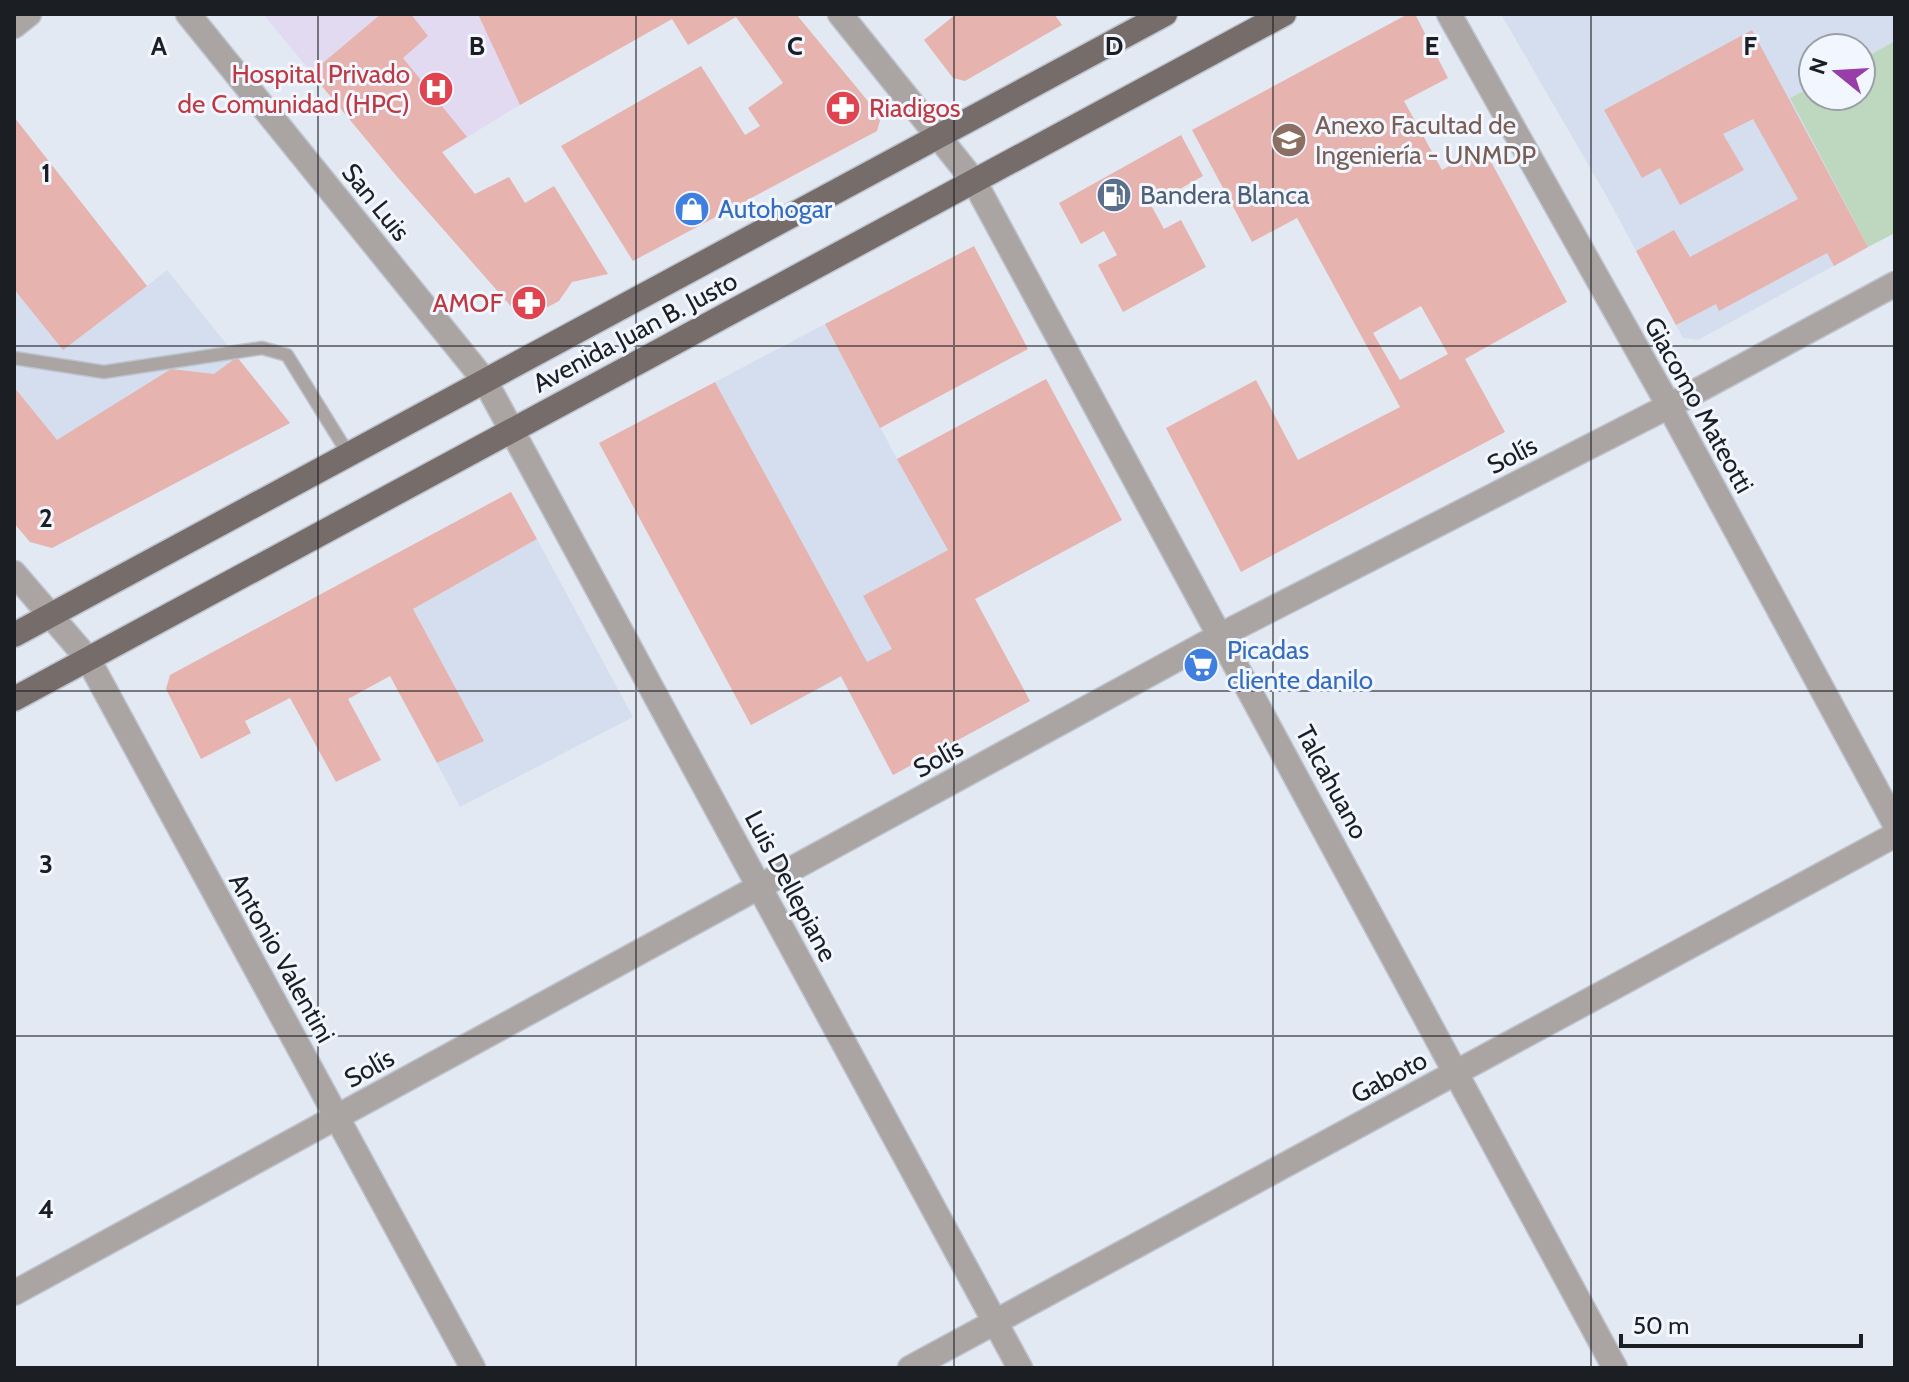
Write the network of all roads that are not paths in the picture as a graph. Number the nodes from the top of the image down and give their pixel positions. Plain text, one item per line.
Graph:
1 (29, 14) edge
2 (188, 14) edge
3 (1165, 14) edge
4 (1284, 14) edge
5 (1449, 14) edge
6 (843, 15) edge
7 (14, 26) edge
8 (939, 136) junction
9 (974, 181) junction
10 (1895, 284) edge
11 (14, 358) edge
12 (485, 381) junction
13 (1669, 406) junction
14 (512, 430) junction
15 (349, 455) junction
16 (14, 573) edge
17 (50, 616) junction
18 (14, 635) edge
19 (1221, 635) junction
20 (88, 659) junction
21 (14, 699) edge
22 (1895, 824) edge
23 (1895, 835) edge
24 (760, 887) junction
25 (1456, 1073) junction
26 (337, 1117) junction
27 (14, 1293) edge
28 (995, 1322) junction
29 (473, 1368) edge
30 (910, 1368) edge
31 (1020, 1368) edge
32 (1615, 1368) edge

1 - 7 street
2 - 12 street, San Luis
3 - 8 main road, Avenida Juan B. Justo
4 - 9 main road, Avenida Juan B. Justo
5 - 13 street, Giacomo Mateotti
6 - 8 street, Talcahuano
8 - 9 street, Talcahuano
8 - 12 main road, Avenida Juan B. Justo
9 - 14 main road, Avenida Juan B. Justo
9 - 19 street, Talcahuano
10 - 13 street, Solís
11 - 15 lane
12 - 14 street, San Luis
12 - 15 main road, Avenida Juan B. Justo
13 - 19 street, Solís
13 - 22 street, Giacomo Mateotti
14 - 20 main road, Avenida Juan B. Justo
14 - 24 street, Luis Dellepiane
15 - 17 main road, Avenida Juan B. Justo
16 - 17 street, Antonio Valentini
17 - 18 main road, Avenida Juan B. Justo
17 - 20 street, Antonio Valentini
19 - 24 street, Solís
19 - 25 street, Talcahuano
20 - 21 main road, Avenida Juan B. Justo
20 - 26 street, Antonio Valentini
23 - 25 street, Gaboto
24 - 26 street, Solís
24 - 28 street, Luis Dellepiane
25 - 28 street, Gaboto
25 - 32 street, Talcahuano
26 - 27 street, Solís
26 - 29 street, Antonio Valentini
28 - 30 street, Gaboto
28 - 31 street, Luis Dellepiane

